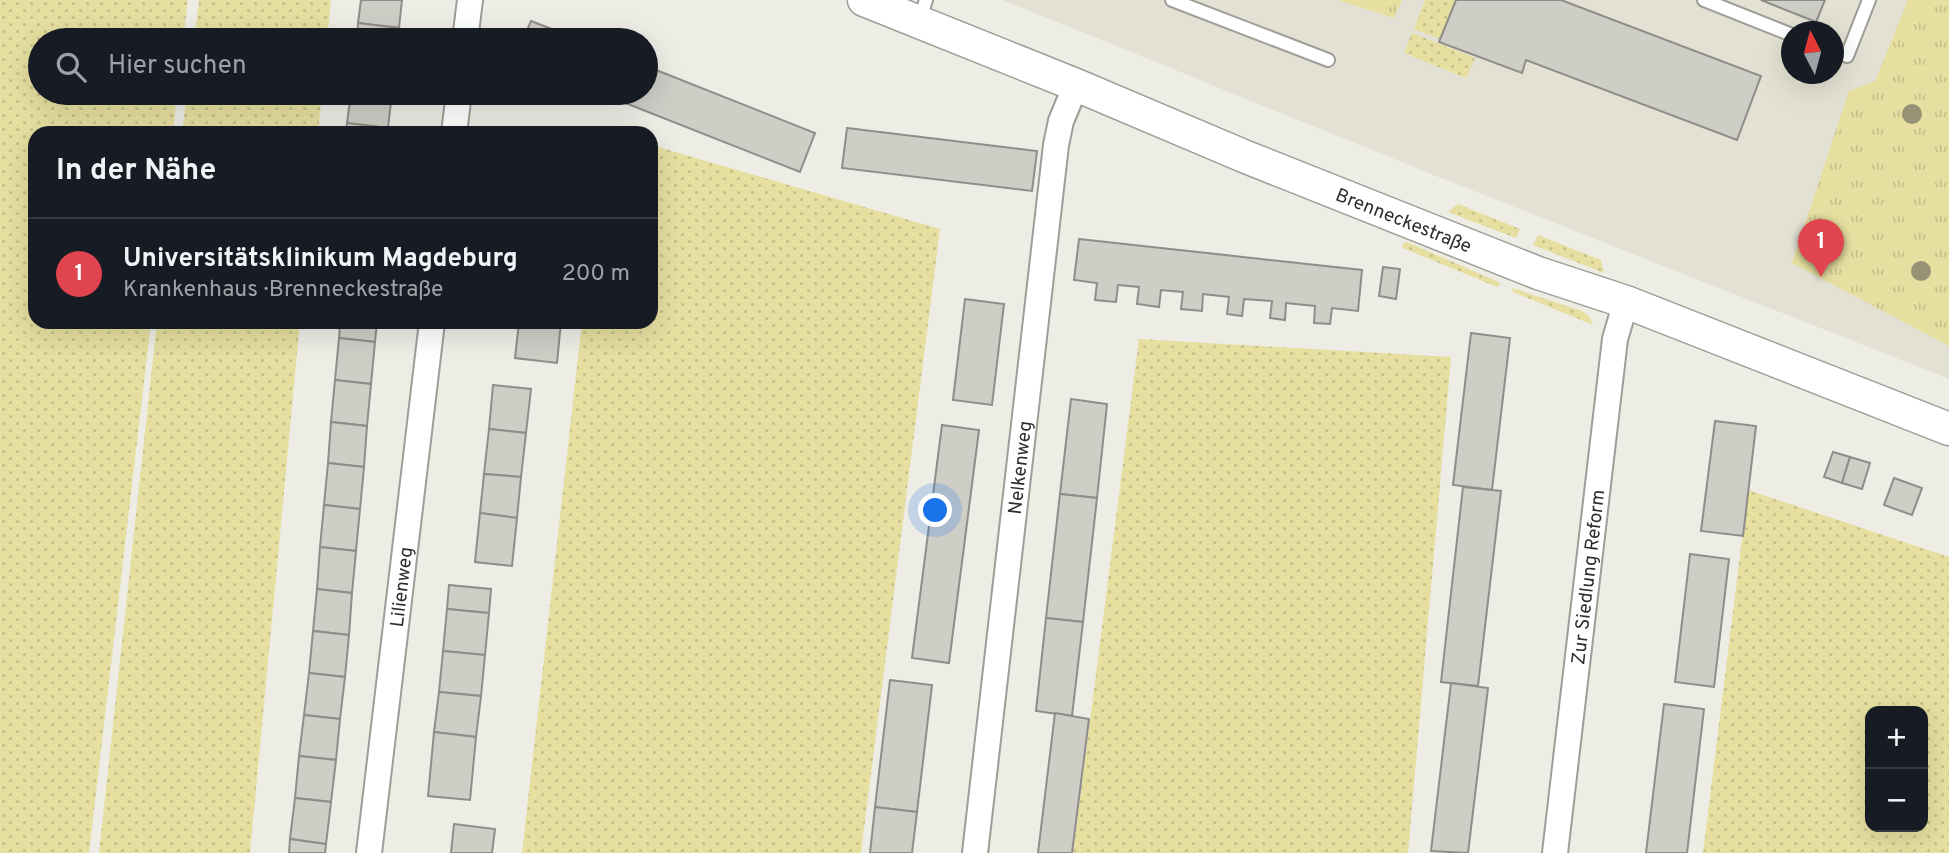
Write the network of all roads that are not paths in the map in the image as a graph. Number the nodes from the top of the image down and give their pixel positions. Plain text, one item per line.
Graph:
1 (470, 0) edge
2 (864, 0) edge
3 (1172, 0) edge
4 (1704, 0) edge
5 (1869, 0) edge
6 (922, 11) edge
7 (466, 28) edge
8 (1781, 31) edge
9 (1844, 55) edge
10 (1328, 60) dead end
11 (1076, 85) junction
12 (458, 105) edge
13 (455, 126) edge
14 (1626, 302) junction
15 (431, 329) edge
16 (1949, 429) edge
17 (369, 853) edge
18 (975, 853) edge
19 (1555, 853) edge

1 - 7 street
2 - 6 street, Brenneckestraße
3 - 10 lane
4 - 8 lane
5 - 9 lane
6 - 11 street, Brenneckestraße
11 - 14 street, Brenneckestraße
11 - 18 street, Nelkenweg
12 - 13 street
14 - 16 street, Brenneckestraße
14 - 19 street, Zur Siedlung Reform
15 - 17 street, Lilienweg

